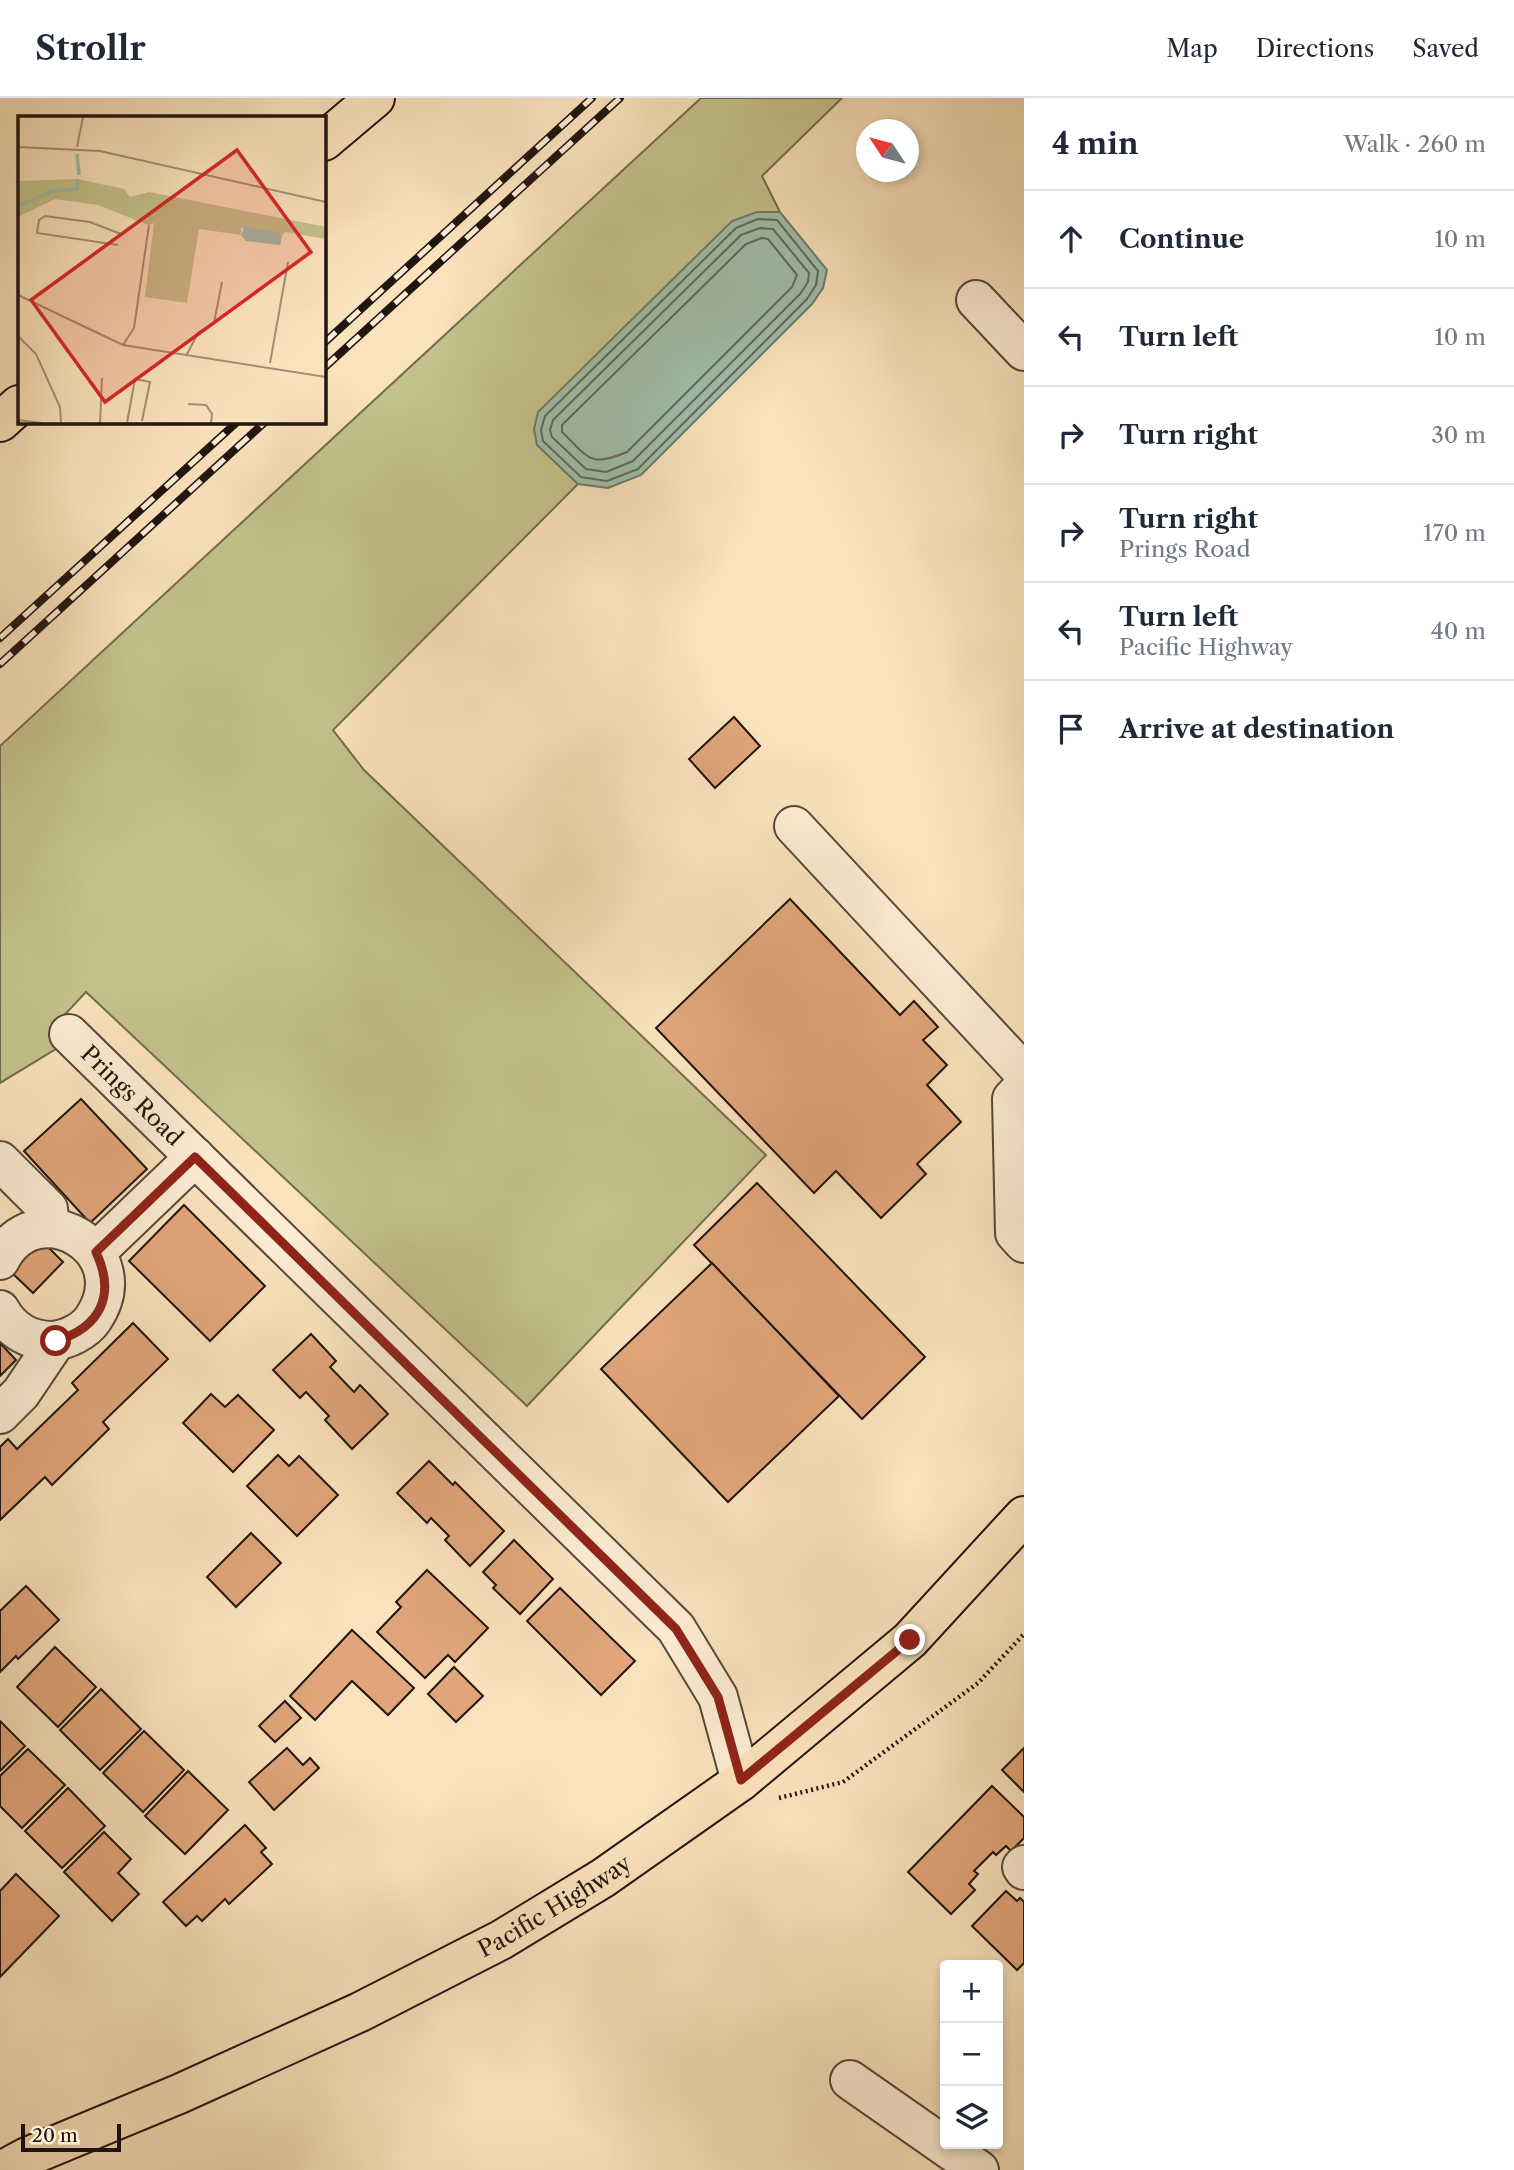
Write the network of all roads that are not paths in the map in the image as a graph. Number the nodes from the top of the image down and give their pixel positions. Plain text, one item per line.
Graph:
1 (375, 98) edge
2 (326, 139) edge
3 (976, 300) dead end
4 (1024, 351) edge
5 (18, 406) edge
6 (0, 422) edge
7 (794, 826) dead end
8 (69, 1034) dead end
9 (1024, 1073) edge
10 (1024, 1086) edge
11 (195, 1157) junction
12 (0, 1161) edge
13 (50, 1228) junction
14 (1024, 1243) edge
15 (96, 1252) junction
16 (0, 1260) edge
17 (0, 1310) edge
18 (56, 1341) junction
19 (0, 1414) edge
20 (1024, 1516) edge
21 (741, 1780) junction
22 (850, 2080) dead end
23 (3, 2170) edge
24 (979, 2170) edge

1 - 2 main road
3 - 4 street
5 - 6 main road
7 - 9 street
8 - 11 street, Prings Road
10 - 14 street
11 - 15 street
11 - 21 street, Prings Road
12 - 13 street
13 - 15 street
13 - 16 street
15 - 18 street
17 - 18 street
18 - 19 street
20 - 21 main road, Pacific Highway
21 - 23 main road, Pacific Highway
22 - 24 street

